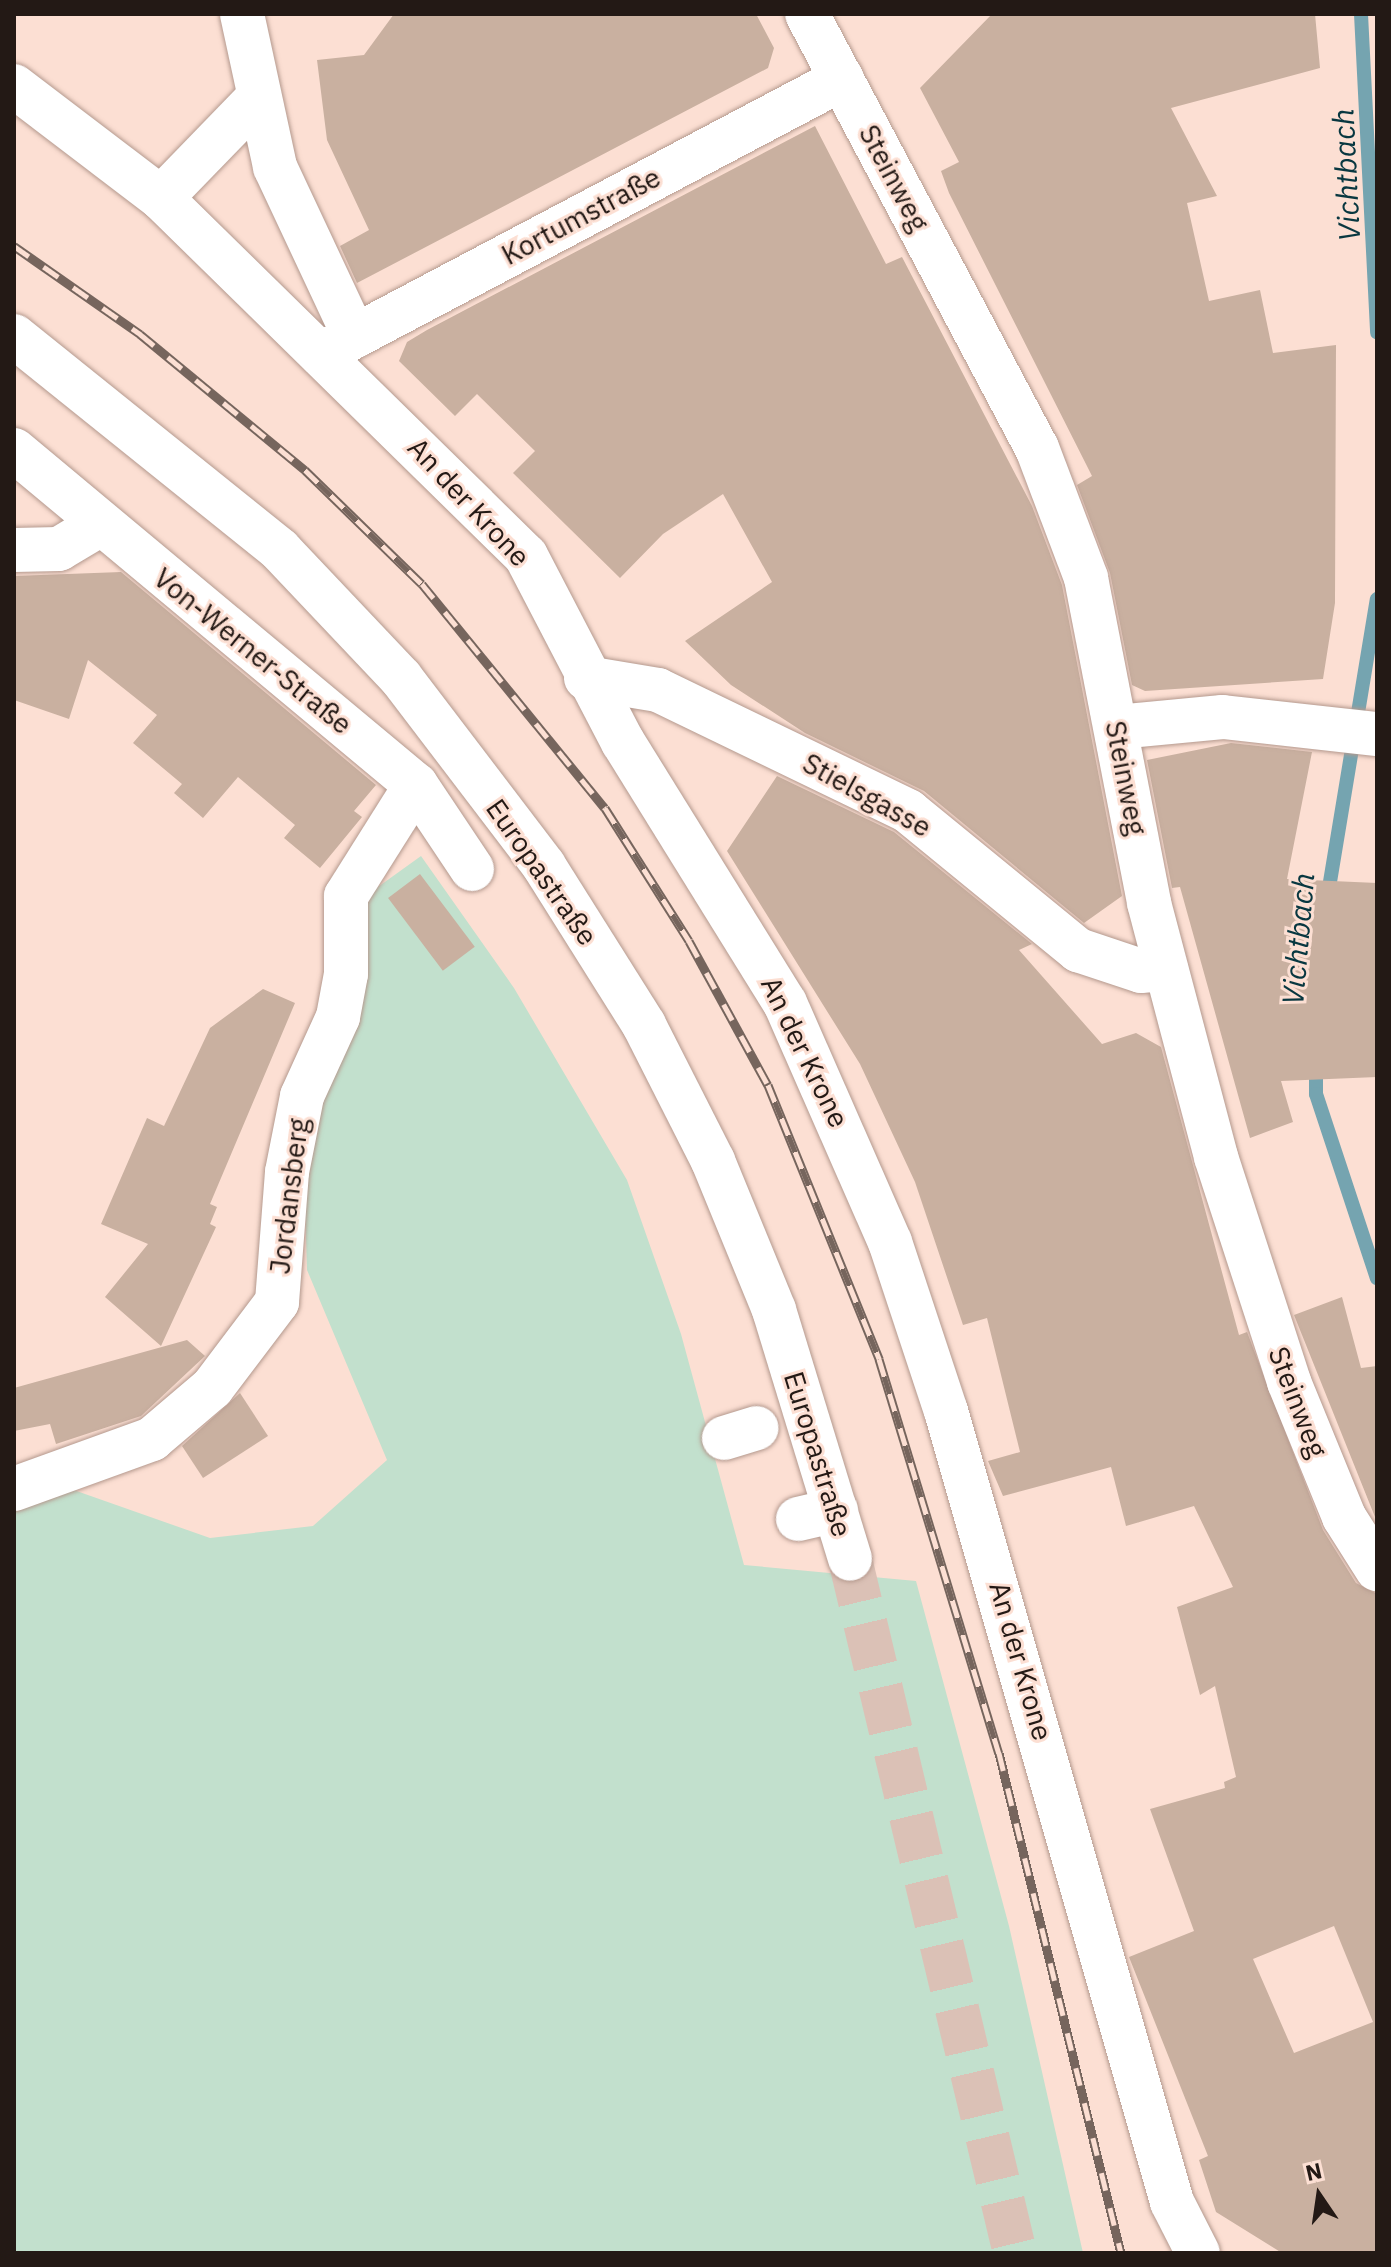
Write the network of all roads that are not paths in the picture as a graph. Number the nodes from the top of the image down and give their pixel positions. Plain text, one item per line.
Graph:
1 (242, 14) edge
2 (807, 14) edge
3 (842, 79) junction
4 (14, 86) edge
5 (257, 99) junction
6 (161, 198) junction
7 (14, 336) edge
8 (338, 345) junction
9 (14, 450) edge
10 (99, 525) junction
11 (14, 550) edge
12 (586, 678) junction
13 (1117, 727) junction
14 (1377, 734) edge
15 (416, 785) junction
16 (472, 869) dead end
17 (1166, 969) junction
18 (14, 1489) edge
19 (850, 1559) tunnel mouth
20 (1377, 1569) edge
21 (1198, 2253) edge

1 - 5 street
2 - 3 street, Steinweg
3 - 8 street, Kortumstraße
3 - 13 street, Steinweg
4 - 6 street, An der Krone
5 - 6 street
5 - 8 street
6 - 8 street, An der Krone
7 - 19 street, Europastraße
8 - 12 street, An der Krone
9 - 10 street, Von-Werner-Straße
10 - 11 street
10 - 15 street, Von-Werner-Straße
12 - 17 street, Stielsgasse
12 - 21 street, An der Krone
13 - 14 street
13 - 17 street, Steinweg
15 - 16 street, Von-Werner-Straße
15 - 18 street, Jordansberg
17 - 20 street, Steinweg

